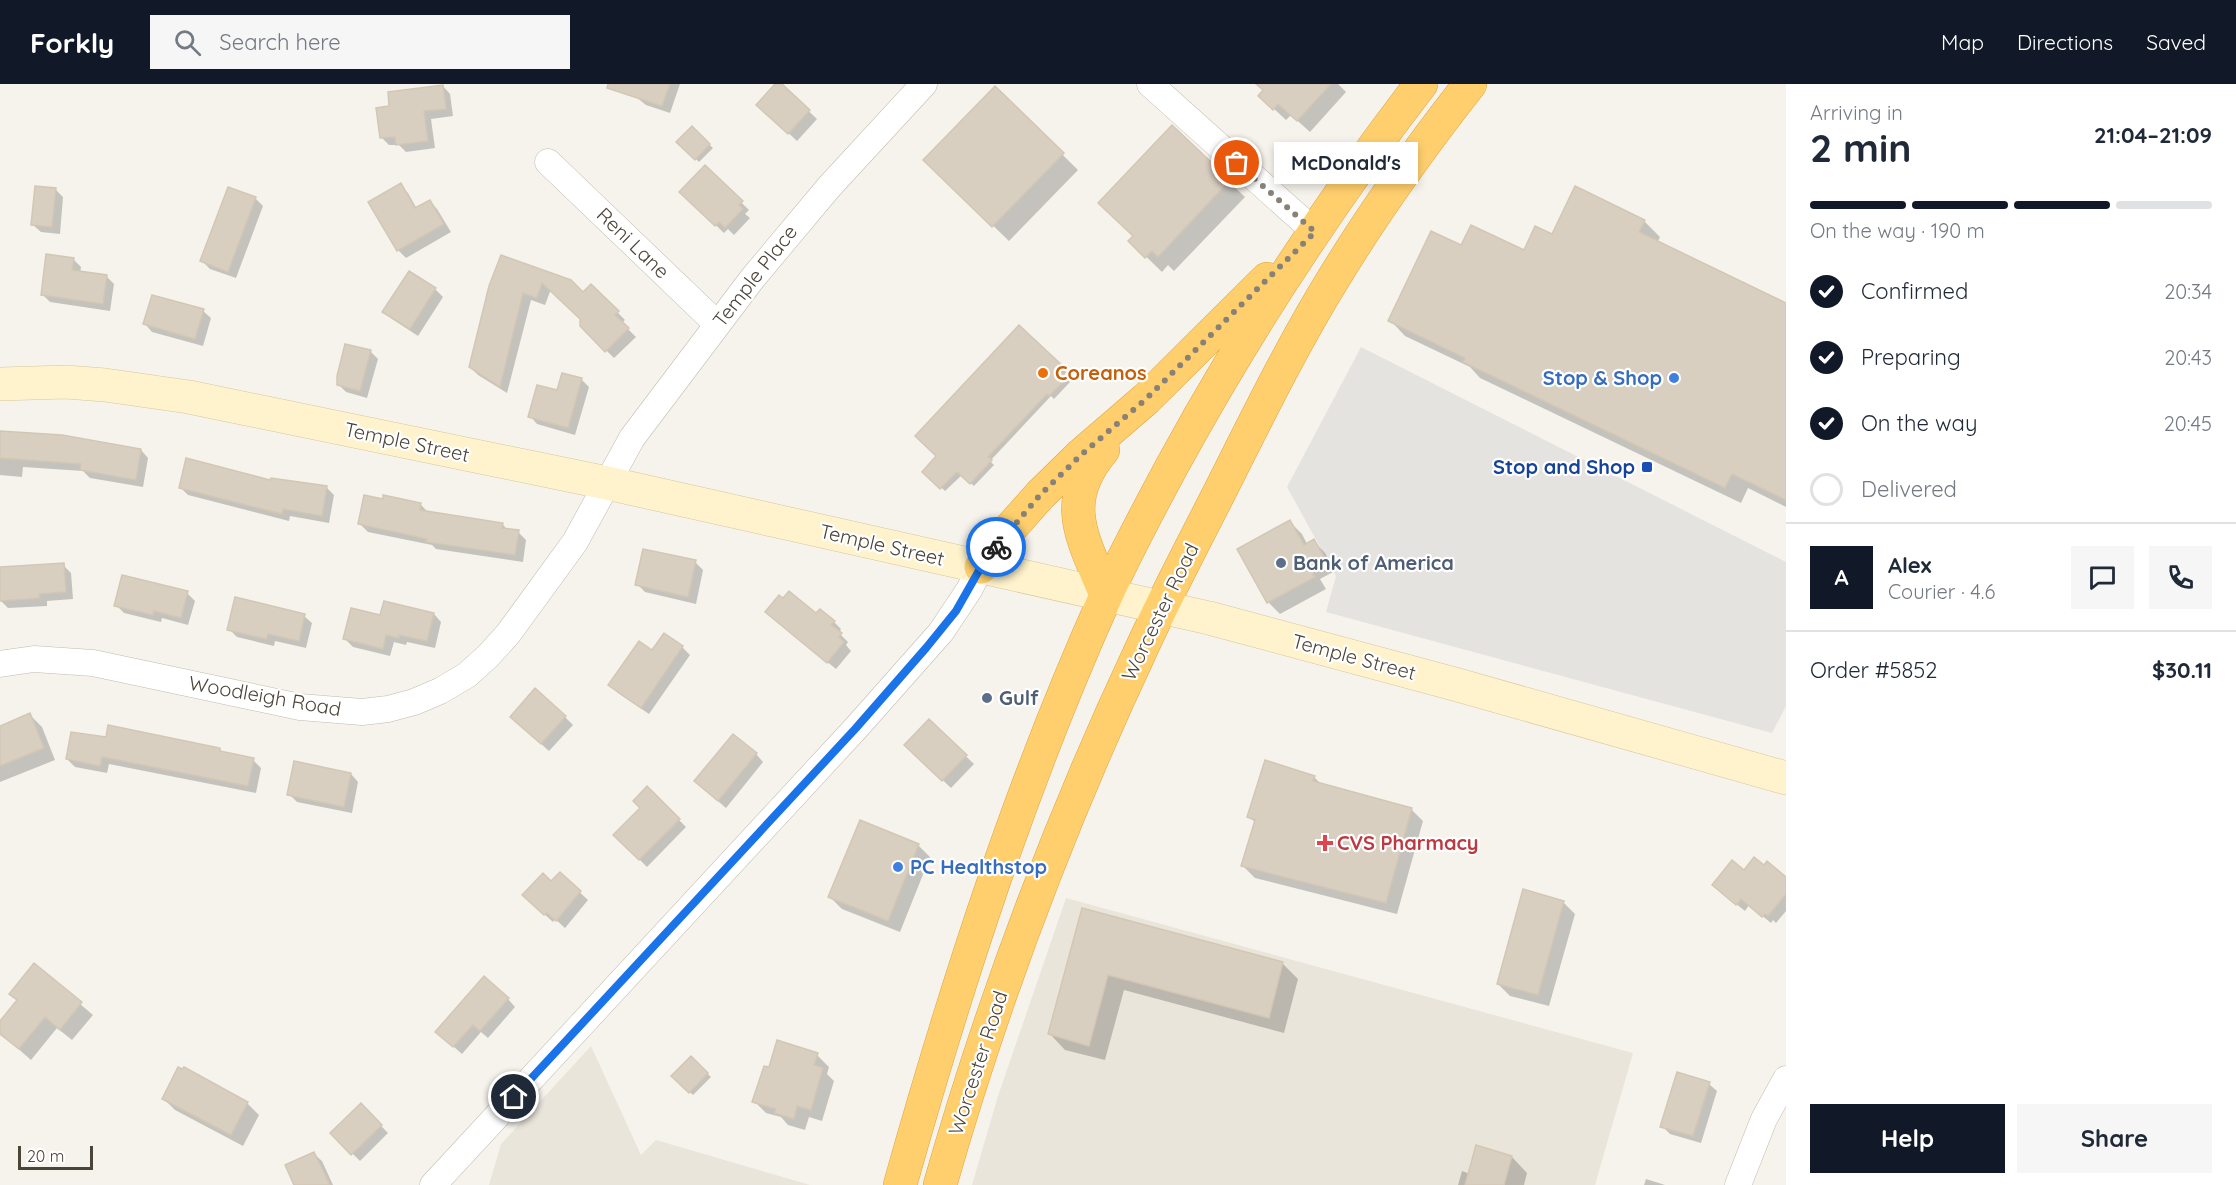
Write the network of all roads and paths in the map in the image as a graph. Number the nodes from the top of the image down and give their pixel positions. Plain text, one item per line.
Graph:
1 (924, 84) edge
2 (1150, 84) edge
3 (1421, 84) edge
4 (1470, 84) edge
5 (548, 162) dead end
6 (1315, 232) junction
7 (717, 324) junction
8 (0, 384) edge
9 (1146, 399) junction
10 (607, 483) junction
11 (981, 567) junction
12 (1106, 595) junction
13 (1161, 608) junction
14 (0, 664) edge
15 (1786, 778) edge
16 (1786, 1079) edge
17 (433, 1185) edge
18 (900, 1185) edge
19 (940, 1185) edge
20 (1738, 1185) edge

1 - 7 street, Temple Place
2 - 6 street
3 - 6 highway, Worcester Road
4 - 13 highway, Worcester Road
5 - 7 street, Reni Lane
6 - 9 highway
6 - 12 highway, Worcester Road
7 - 10 street, Temple Place
8 - 10 street, Temple Street
9 - 11 highway
9 - 12 highway
10 - 11 street, Temple Street
10 - 14 street, Woodleigh Road
11 - 12 street, Temple Street
11 - 17 street
12 - 13 street, Temple Street
12 - 18 highway, Worcester Road
13 - 15 street, Temple Street
13 - 19 highway, Worcester Road
16 - 20 street

